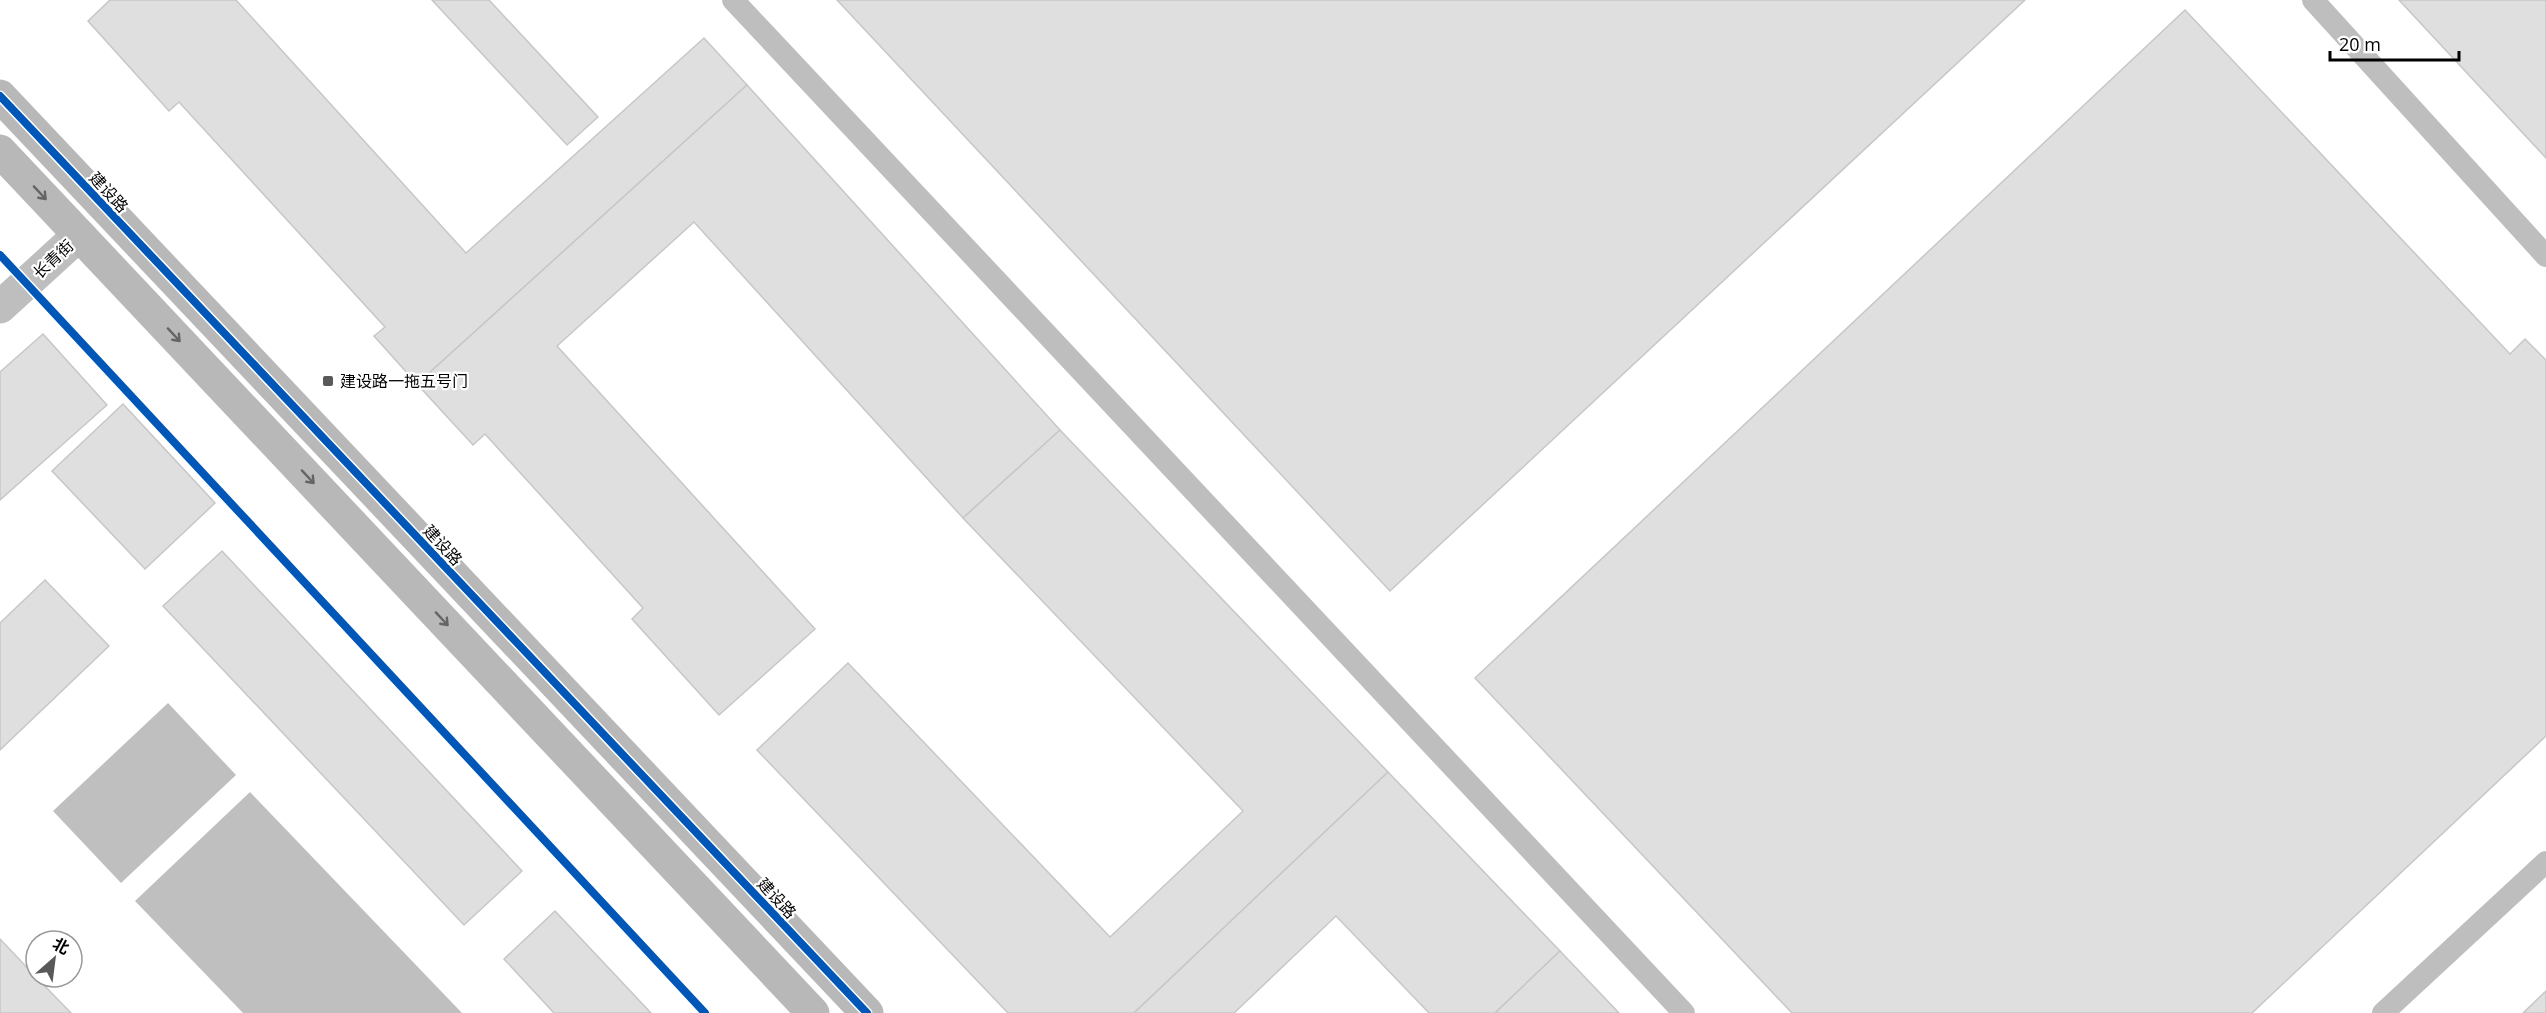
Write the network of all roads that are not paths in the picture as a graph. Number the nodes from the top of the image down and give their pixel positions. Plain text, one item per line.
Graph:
1 (734, 0) edge
2 (2313, 0) edge
3 (0, 96) edge
4 (0, 151) edge
5 (79, 235) junction
6 (2546, 256) edge
7 (0, 307) edge
8 (2546, 862) edge
9 (813, 1013) edge
10 (867, 1013) edge
11 (1684, 1013) edge
12 (2383, 1013) edge

1 - 11 lane
2 - 6 lane
3 - 10 street, 建设路
4 -> 5 street
5 - 7 street, 长青街
5 -> 9 street
8 - 12 lane

